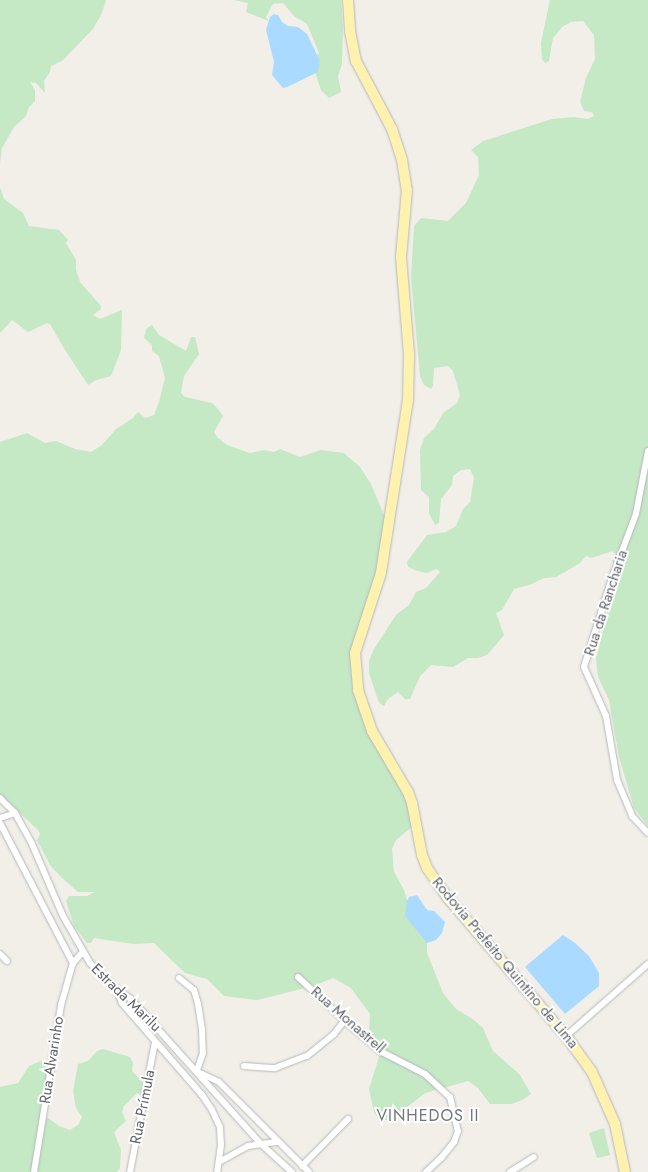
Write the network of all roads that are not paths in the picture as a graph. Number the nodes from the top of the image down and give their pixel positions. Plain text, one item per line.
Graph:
1 (348, 0) edge
2 (648, 451) edge
3 (0, 798) edge
4 (15, 813) junction
5 (0, 818) edge
6 (0, 823) edge
7 (648, 833) edge
8 (82, 952) junction
9 (0, 954) edge
10 (7, 961) dead end
11 (73, 963) junction
12 (648, 964) edge
13 (298, 977) dead end
14 (179, 978) dead end
15 (117, 990) junction
16 (344, 1021) junction
17 (566, 1036) junction
18 (155, 1042) junction
19 (244, 1066) dead end
20 (198, 1071) junction
21 (348, 1119) dead end
22 (278, 1142) junction
23 (261, 1144) junction
24 (534, 1157) dead end
25 (219, 1162) junction
26 (302, 1166) junction
27 (34, 1172) edge
28 (130, 1172) edge
29 (217, 1172) edge
30 (292, 1172) edge
31 (309, 1172) edge
32 (426, 1172) edge
33 (510, 1172) edge
34 (625, 1172) edge

1 - 17 main road, Rodovia Prefeito Quintino de Lima
2 - 7 street, Rua da Rancharia
3 - 4 street, Estrada Marilu
4 - 5 street
4 - 8 street, Estrada Marilu
6 - 11 street
8 - 11 street, Rua Alvarinho
8 - 15 street, Estrada Marilu
9 - 10 street
11 - 27 street, Rua Alvarinho
12 - 17 street
13 - 16 street, Rua Monastrell
14 - 20 street
15 - 18 street
15 - 20 street, Estrada Marilu
16 - 19 street
16 - 32 street, Rua Monastrell
17 - 34 main road, Rodovia Prefeito Quintino de Lima
18 - 25 street
18 - 28 street, Rua Prímula
20 - 22 street
20 - 23 street, Estrada Marilu
21 - 26 street
22 - 23 street
22 - 26 street
23 - 25 street
23 - 30 street, Estrada Marilu
24 - 33 street
25 - 29 street
26 - 31 street

